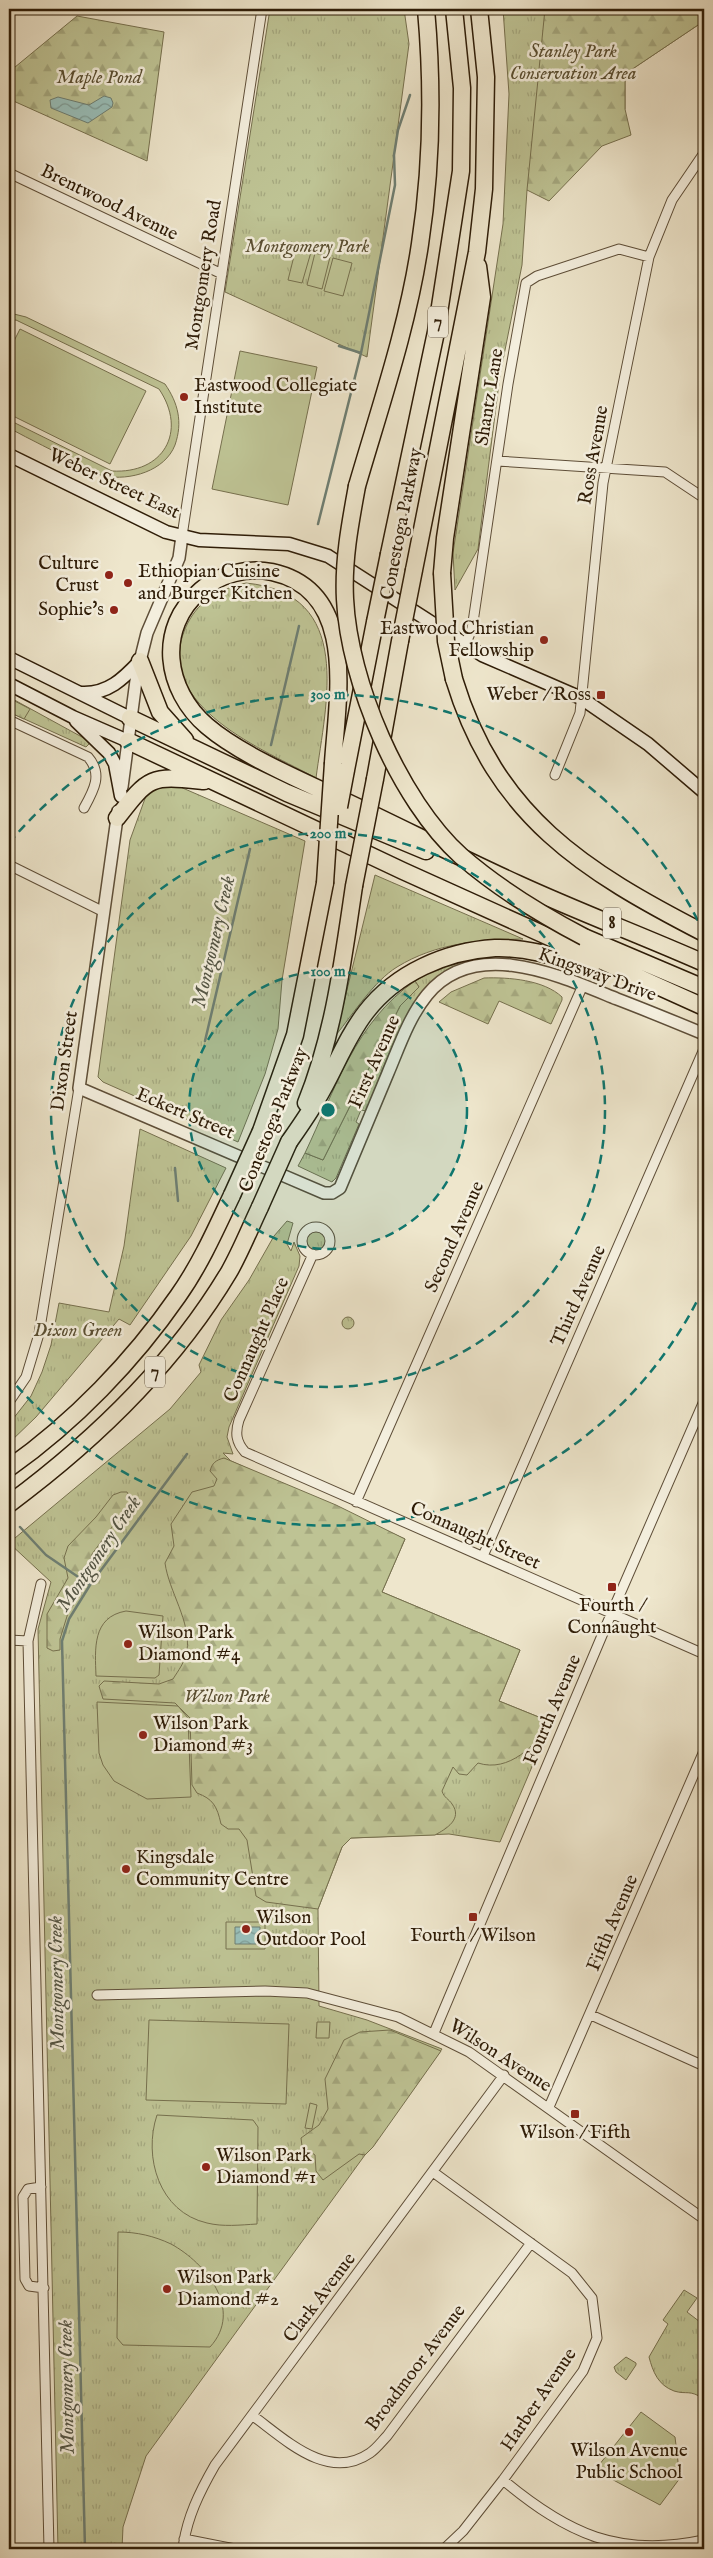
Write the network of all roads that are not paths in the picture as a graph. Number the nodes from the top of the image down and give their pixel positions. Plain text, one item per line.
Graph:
1 (262, 9) edge
2 (426, 9) edge
3 (454, 9) edge
4 (479, 9) edge
5 (704, 153) edge
6 (9, 173) edge
7 (477, 252) junction
8 (649, 257) junction
9 (222, 274) junction
10 (9, 455) edge
11 (497, 461) junction
12 (606, 467) junction
13 (704, 498) edge
14 (182, 536) junction
15 (465, 645) junction
16 (9, 658) edge
17 (140, 661) junction
18 (9, 684) edge
19 (79, 693) junction
20 (581, 698) junction
21 (73, 717) junction
22 (130, 718) junction
23 (9, 720) edge
24 (128, 741) junction
25 (192, 747) junction
26 (339, 767) junction
27 (555, 775) dead end
28 (218, 783) junction
29 (704, 792) edge
30 (120, 796) junction
31 (84, 808) dead end
32 (117, 818) junction
33 (9, 865) edge
34 (519, 885) junction
35 (104, 912) junction
36 (704, 933) edge
37 (704, 963) edge
38 (475, 966) joint
39 (583, 985) junction
40 (653, 986) junction
41 (704, 988) edge
42 (704, 1007) edge
43 (704, 1034) edge
44 (704, 1049) edge
45 (80, 1088) junction
46 (289, 1142) junction
47 (332, 1193) joint
48 (313, 1254) dead end
49 (704, 1401) edge
50 (9, 1402) edge
51 (238, 1441) joint
52 (9, 1468) edge
53 (356, 1502) junction
54 (9, 1504) edge
55 (483, 1556) junction
56 (41, 1584) dead end
57 (611, 1615) junction
58 (9, 1640) edge
59 (28, 1641) junction
60 (704, 1654) edge
61 (704, 1751) edge
62 (97, 1995) dead end
63 (591, 2015) junction
64 (434, 2033) junction
65 (704, 2066) edge
66 (504, 2075) junction
67 (549, 2107) junction
68 (433, 2172) junction
69 (41, 2187) junction
70 (704, 2219) edge
71 (531, 2243) junction
72 (44, 2288) junction
73 (253, 2416) junction
74 (503, 2480) junction
75 (184, 2539) junction
76 (704, 2540) edge
77 (49, 2549) edge
78 (183, 2549) edge
79 (235, 2549) edge
80 (444, 2549) edge

1 - 9 street, Montgomery Road
2 - 41 highway, bridge
3 - 26 highway, Conestoga Parkway / 7, bridge
4 - 7 highway, Conestoga Parkway / 7
5 - 8 street, Ross Avenue
6 - 9 street, Brentwood Avenue
7 - 36 highway, bridge
7 - 46 highway, Conestoga Parkway / 7, bridge
8 - 11 street, Shantz Lane
8 - 12 street, Ross Avenue
9 - 14 street, Montgomery Road
10 - 14 main road, Weber Street East
11 - 12 street
11 - 15 street, Shantz Lane
12 - 13 street
12 - 20 street, Ross Avenue
14 - 15 main road, Weber Street East
14 - 17 street, Montgomery Road
15 - 20 main road, Weber Street East
16 - 19 main road
17 - 19 main road
17 - 22 street, Montgomery Road
17 - 25 highway
18 - 21 main road
19 - 22 main road
20 - 27 street, Ross Avenue
20 - 29 main road, Weber Street East
21 - 24 main road
21 - 30 main road
22 - 24 street, Dixon Street
22 - 25 highway
23 - 31 street
24 - 28 highway
24 - 30 street, Dixon Street
25 - 34 highway
26 - 34 highway
26 - 52 highway, Conestoga Parkway / 7, bridge
28 - 32 highway
28 - 40 highway
30 - 32 street, Dixon Street
32 - 35 street, Dixon Street
33 - 35 street
34 - 37 highway, 8
35 - 45 street, Dixon Street
38 - 39 street, Kingsway Drive
38 - 47 street, First Avenue
39 - 43 street, Kingsway Drive
39 - 53 street, Second Avenue
40 - 42 highway
40 - 46 highway
44 - 55 street, Third Avenue
45 - 47 street, Eckert Street
45 - 50 street, Dixon Street
46 - 54 highway, Conestoga Parkway / 7, bridge
48 - 51 street, Connaught Place
49 - 57 street, Fourth Avenue
51 - 53 street, Connaught Street
53 - 55 street, Connaught Street
55 - 57 street, Connaught Street
56 - 59 street
57 - 60 street, Connaught Street
57 - 64 street, Fourth Avenue
58 - 59 street
59 - 69 street
61 - 63 street, Fifth Avenue
62 - 64 street, Wilson Avenue
63 - 65 street
63 - 67 street, Fifth Avenue
64 - 66 street, Wilson Avenue
66 - 67 street, Wilson Avenue
66 - 68 street, Clark Avenue
67 - 70 street, Wilson Avenue
68 - 71 street, Harber Avenue
68 - 73 street, Clark Avenue
69 - 72 street
69 - 72 street
71 - 73 street, Broadmoor Avenue
71 - 74 street, Harber Avenue
72 - 77 street
73 - 75 street, Clark Avenue
74 - 76 street
74 - 80 street, Harber Avenue
75 - 78 street, Clark Avenue
75 - 79 street

